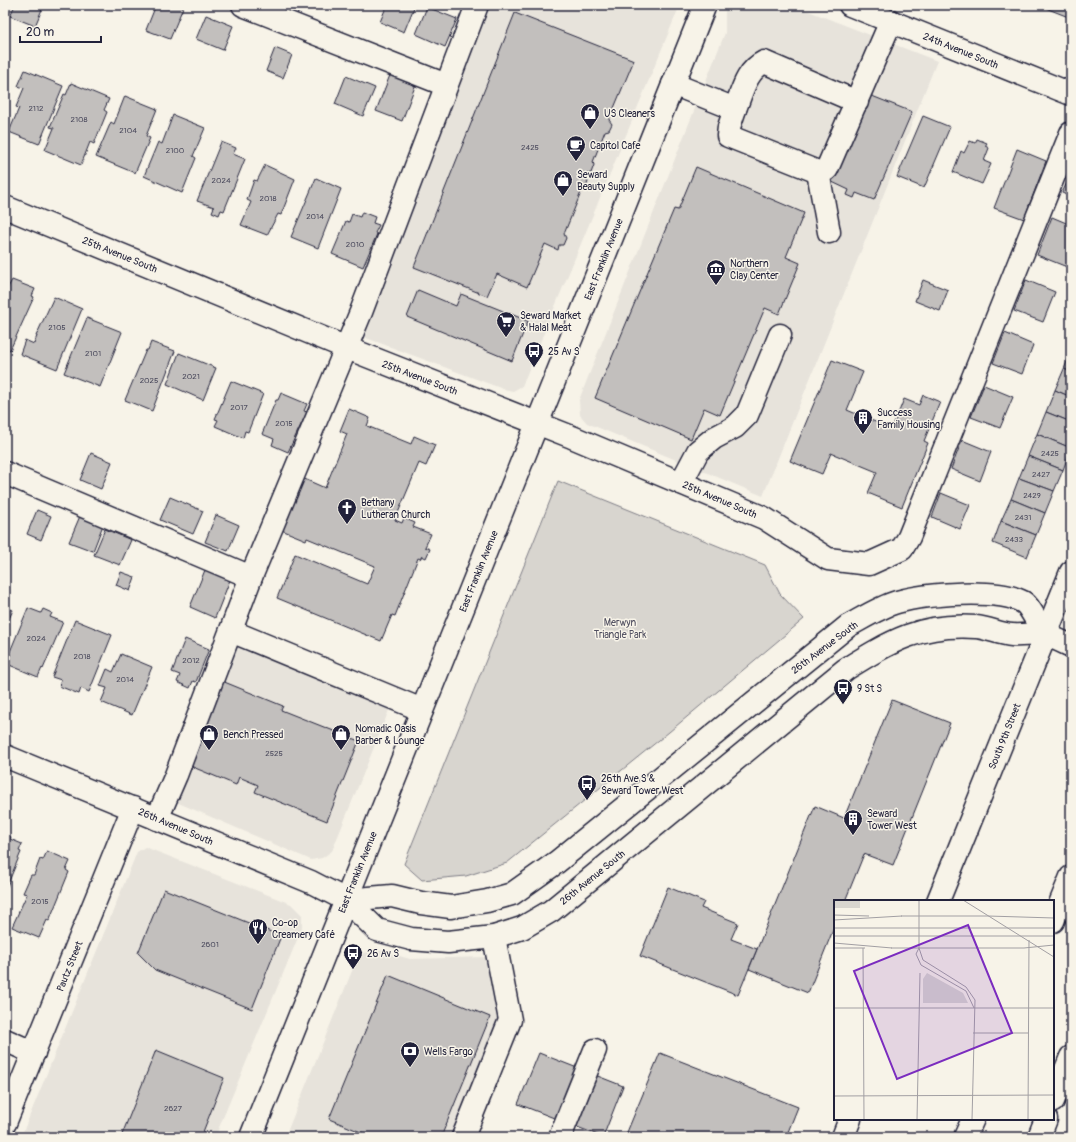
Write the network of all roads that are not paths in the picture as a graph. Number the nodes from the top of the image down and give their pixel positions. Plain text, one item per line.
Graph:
1 (243, 5) edge
2 (477, 5) edge
3 (705, 5) edge
4 (850, 5) edge
5 (891, 21) junction
6 (673, 84) junction
7 (446, 85) junction
8 (1071, 94) edge
9 (857, 102) junction
10 (735, 109) junction
11 (1071, 133) edge
12 (818, 172) junction
13 (5, 207) edge
14 (829, 232) dead end
15 (780, 335) dead end
16 (347, 348) junction
17 (536, 423) junction
18 (5, 472) edge
19 (681, 483) junction
20 (1071, 572) edge
21 (251, 577) junction
22 (230, 631) junction
23 (1045, 635) junction
24 (1071, 646) edge
25 (422, 710) junction
26 (5, 756) edge
27 (133, 808) junction
28 (157, 819) junction
29 (1071, 877) edge
30 (346, 900) junction
31 (938, 900) edge
32 (1054, 919) edge
33 (494, 937) junction
34 (5, 1040) edge
35 (595, 1050) dead end
36 (34, 1052) junction
37 (1071, 1057) edge
38 (1054, 1099) edge
39 (850, 1120) edge
40 (973, 1120) edge
41 (1046, 1120) edge
42 (5, 1123) edge
43 (251, 1137) edge
44 (463, 1137) edge
45 (560, 1137) edge
46 (843, 1137) edge
47 (965, 1137) edge
48 (1038, 1137) edge

1 - 7 main road
2 - 7 main road
3 - 6 main road, East Franklin Avenue
4 - 5 main road, 24th Avenue South
5 - 8 main road, 24th Avenue South
5 - 9 main road
6 - 10 main road
6 - 17 main road, East Franklin Avenue
7 - 16 main road
9 - 10 main road
9 - 12 main road
10 - 12 main road
11 - 19 main road, 25th Avenue South
12 - 14 main road
13 - 16 main road, 25th Avenue South
15 - 19 main road
16 - 17 main road, 25th Avenue South
16 - 21 main road
17 - 19 main road, 25th Avenue South
17 - 25 main road, East Franklin Avenue
18 - 21 main road
20 - 23 main road, South 9th Street
21 - 22 main road
22 - 25 main road
22 - 28 main road
23 - 24 main road
23 - 30 main road, 26th Avenue South
23 - 31 main road, South 9th Street
23 - 33 main road, 26th Avenue South
25 - 30 main road, East Franklin Avenue
26 - 27 main road, 26th Avenue South
27 - 28 main road, 26th Avenue South
27 - 36 main road, Pautz Street
28 - 30 main road, 26th Avenue South
29 - 32 main road
30 - 33 main road, 26th Avenue South
30 - 43 main road, East Franklin Avenue
33 - 44 main road
34 - 36 main road
35 - 45 main road
36 - 42 main road, Pautz Street
37 - 38 main road
39 - 46 main road
40 - 47 main road
41 - 48 main road

